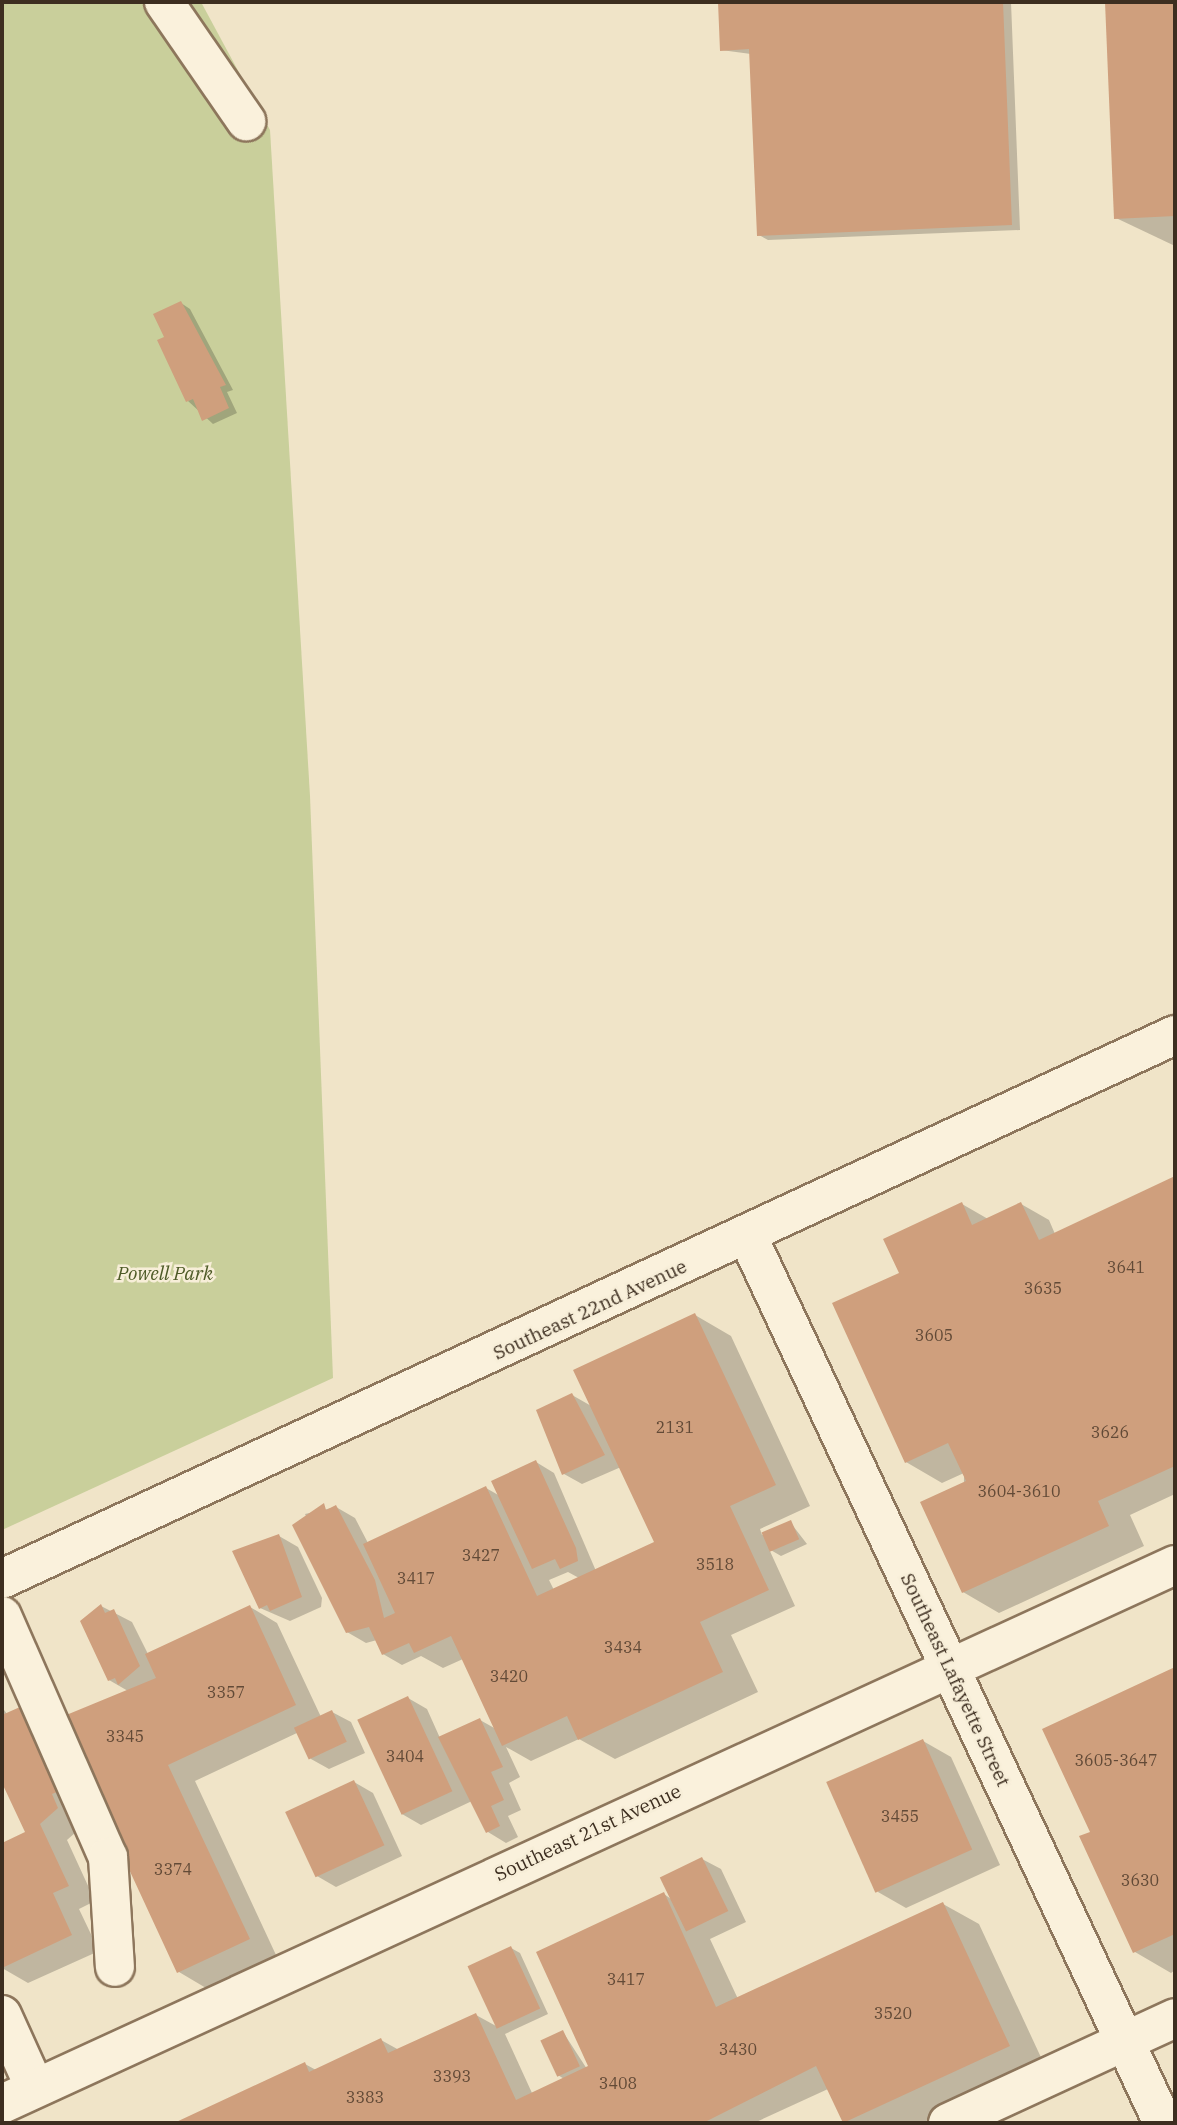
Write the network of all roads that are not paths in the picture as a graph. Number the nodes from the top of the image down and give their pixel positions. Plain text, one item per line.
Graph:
1 (164, 2) edge
2 (246, 121) dead end
3 (1175, 1035) edge
4 (748, 1237) junction
5 (1175, 1565) edge
6 (2, 1579) edge
7 (2, 1616) edge
8 (948, 1667) junction
9 (115, 1967) dead end
10 (2, 2015) edge
11 (1175, 2018) edge
12 (1125, 2042) junction
13 (18, 2096) edge
14 (948, 2123) edge
15 (1163, 2123) edge

1 - 2 street
3 - 4 street, Southeast 22nd Avenue
4 - 6 street, Southeast 22nd Avenue
4 - 8 street, Southeast Lafayette Street
5 - 8 street, Southeast 21st Avenue
7 - 9 street
8 - 12 street, Southeast Lafayette Street
8 - 13 street, Southeast 21st Avenue
10 - 13 street
11 - 12 street
12 - 14 street
12 - 15 street, Southeast Lafayette Street

